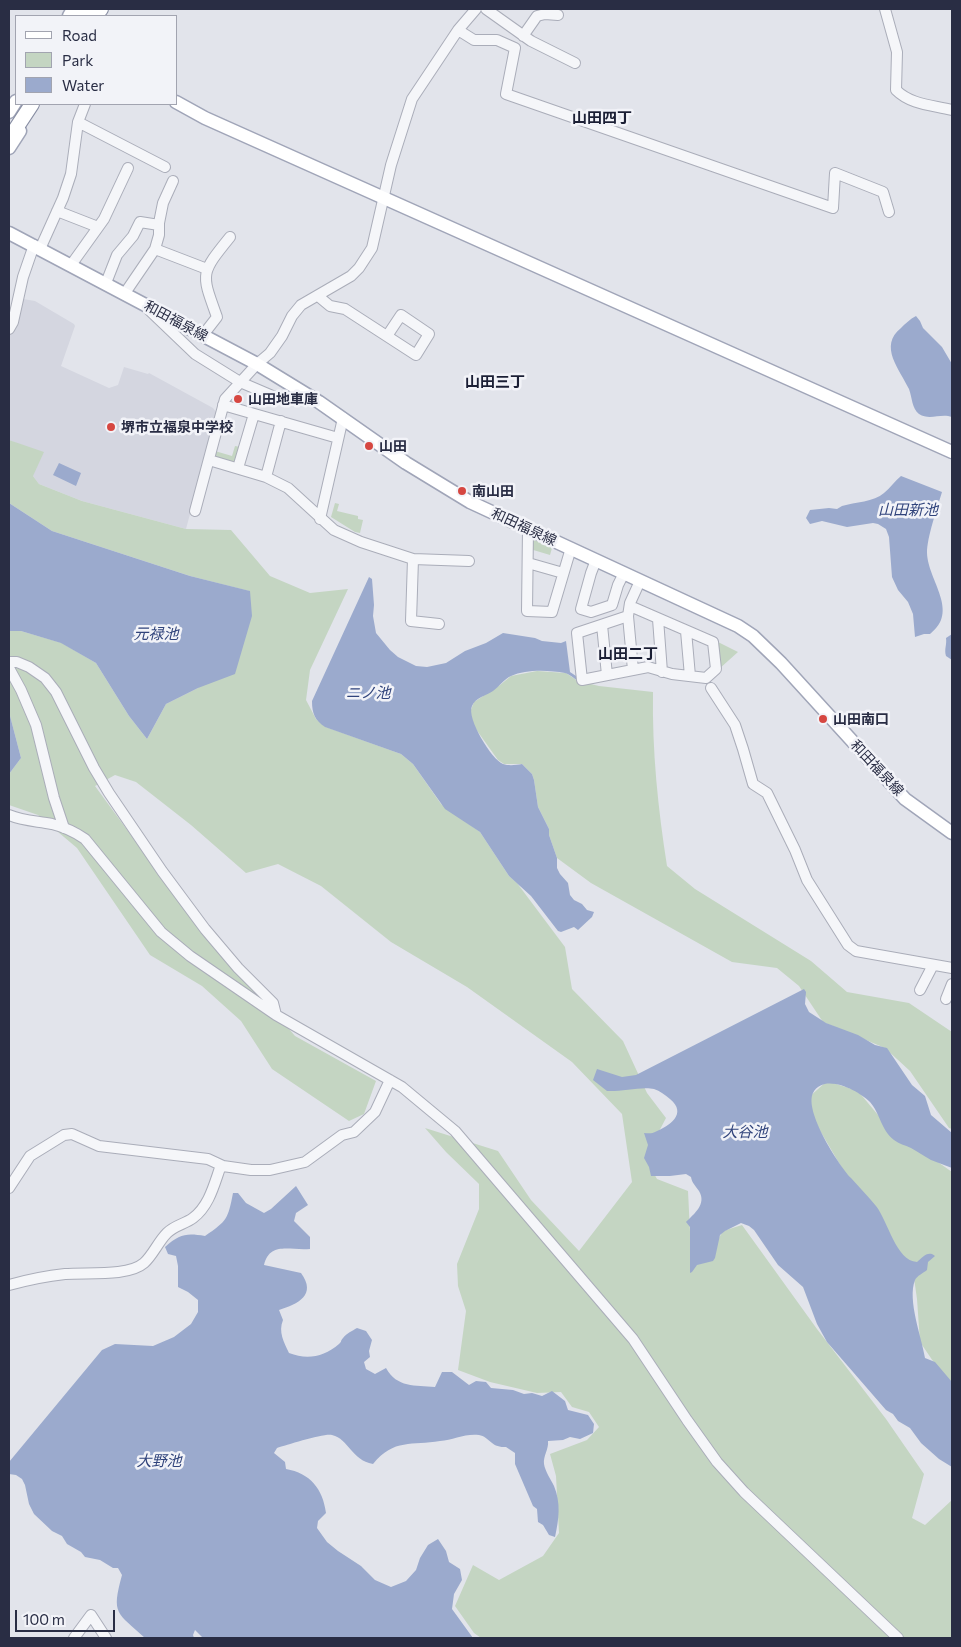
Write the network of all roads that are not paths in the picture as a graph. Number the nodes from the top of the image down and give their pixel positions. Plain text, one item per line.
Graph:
1 (476, 9) edge
2 (884, 9) edge
3 (493, 11) edge
4 (558, 15) dead end
5 (458, 30) junction
6 (523, 36) junction
7 (575, 63) dead end
8 (178, 103) edge
9 (20, 105) edge
10 (31, 105) edge
11 (37, 105) edge
12 (85, 105) edge
13 (952, 110) edge
14 (9, 122) edge
15 (78, 122) junction
16 (9, 139) edge
17 (9, 148) edge
18 (165, 167) dead end
19 (128, 168) dead end
20 (174, 181) dead end
21 (385, 198) junction
22 (57, 211) junction
23 (888, 212) dead end
24 (159, 225) junction
25 (98, 227) junction
26 (9, 233) edge
27 (230, 237) dead end
28 (37, 247) junction
29 (155, 249) junction
30 (71, 265) junction
31 (207, 270) junction
32 (106, 283) junction
33 (125, 293) junction
34 (318, 296) junction
35 (141, 302) junction
36 (9, 329) edge
37 (203, 335) junction
38 (387, 336) dead end
39 (257, 364) junction
40 (240, 382) junction
41 (308, 396) junction
42 (223, 406) junction
43 (254, 414) junction
44 (343, 418) junction
45 (281, 421) junction
46 (338, 438) junction
47 (952, 452) edge
48 (209, 460) junction
49 (238, 468) junction
50 (266, 477) junction
51 (195, 511) dead end
52 (320, 518) junction
53 (528, 529) junction
54 (571, 548) junction
55 (413, 559) junction
56 (596, 560) junction
57 (469, 561) dead end
58 (528, 564) junction
59 (563, 573) junction
60 (624, 573) junction
61 (640, 581) junction
62 (629, 611) junction
63 (658, 619) junction
64 (439, 624) dead end
65 (602, 625) junction
66 (686, 631) junction
67 (9, 662) edge
68 (9, 668) edge
69 (633, 670) junction
70 (662, 672) junction
71 (607, 675) junction
72 (690, 676) junction
73 (711, 688) dead end
74 (9, 815) edge
75 (64, 828) junction
76 (952, 833) edge
77 (933, 965) junction
78 (952, 968) edge
79 (952, 984) edge
80 (920, 990) dead end
81 (946, 999) dead end
82 (276, 1014) junction
83 (390, 1080) junction
84 (223, 1166) junction
85 (9, 1188) edge
86 (9, 1285) edge
87 (74, 1638) edge
88 (106, 1638) edge
89 (898, 1638) edge

1 - 5 street
2 - 13 street
3 - 6 street
4 - 6 street
5 - 21 street
5 - 23 street
6 - 7 street
8 - 21 main road
9 - 14 highway
10 - 16 highway
11 - 17 main road
12 - 15 street
15 - 18 street
15 - 22 street
19 - 25 street
20 - 24 street
21 - 34 street
21 - 47 main road
22 - 25 street
22 - 28 street
24 - 29 street
24 - 32 street
25 - 30 street
26 - 28 main road, 和田福泉線
27 - 31 street
28 - 30 main road, 和田福泉線
28 - 36 street
29 - 31 street
29 - 33 street
30 - 32 main road, 和田福泉線
31 - 37 street
32 - 33 main road, 和田福泉線
33 - 35 main road, 和田福泉線
34 - 38 street
34 - 39 street
35 - 37 main road, 和田福泉線
35 - 40 street
37 - 39 main road, 和田福泉線
39 - 40 street
39 - 41 main road, 和田福泉線
40 - 41 street
40 - 42 street
41 - 44 main road, 和田福泉線
42 - 43 street
42 - 48 street
43 - 45 street
43 - 49 street
44 - 46 street
44 - 53 main road, 和田福泉線
45 - 46 street
45 - 50 street
46 - 52 street
48 - 49 street
48 - 51 street
49 - 50 street
50 - 52 street
52 - 55 street
53 - 54 main road, 和田福泉線
53 - 58 street
54 - 56 main road, 和田福泉線
54 - 59 street
55 - 57 street
55 - 64 street
56 - 60 main road, 和田福泉線
56 - 60 street
58 - 59 street
58 - 59 street
60 - 61 main road, 和田福泉線
61 - 62 street
61 - 76 main road, 和田福泉線
62 - 63 street
62 - 65 street
62 - 69 street
63 - 66 street
63 - 70 street
65 - 71 street
65 - 71 street
66 - 72 street
66 - 72 street
67 - 82 street
68 - 75 street
69 - 70 street
69 - 71 street
70 - 72 street
73 - 77 street
74 - 75 street
75 - 82 street
77 - 78 street
77 - 80 street
79 - 81 street
82 - 83 street
83 - 84 street
83 - 89 street
84 - 85 street
84 - 86 street
87 - 88 street

